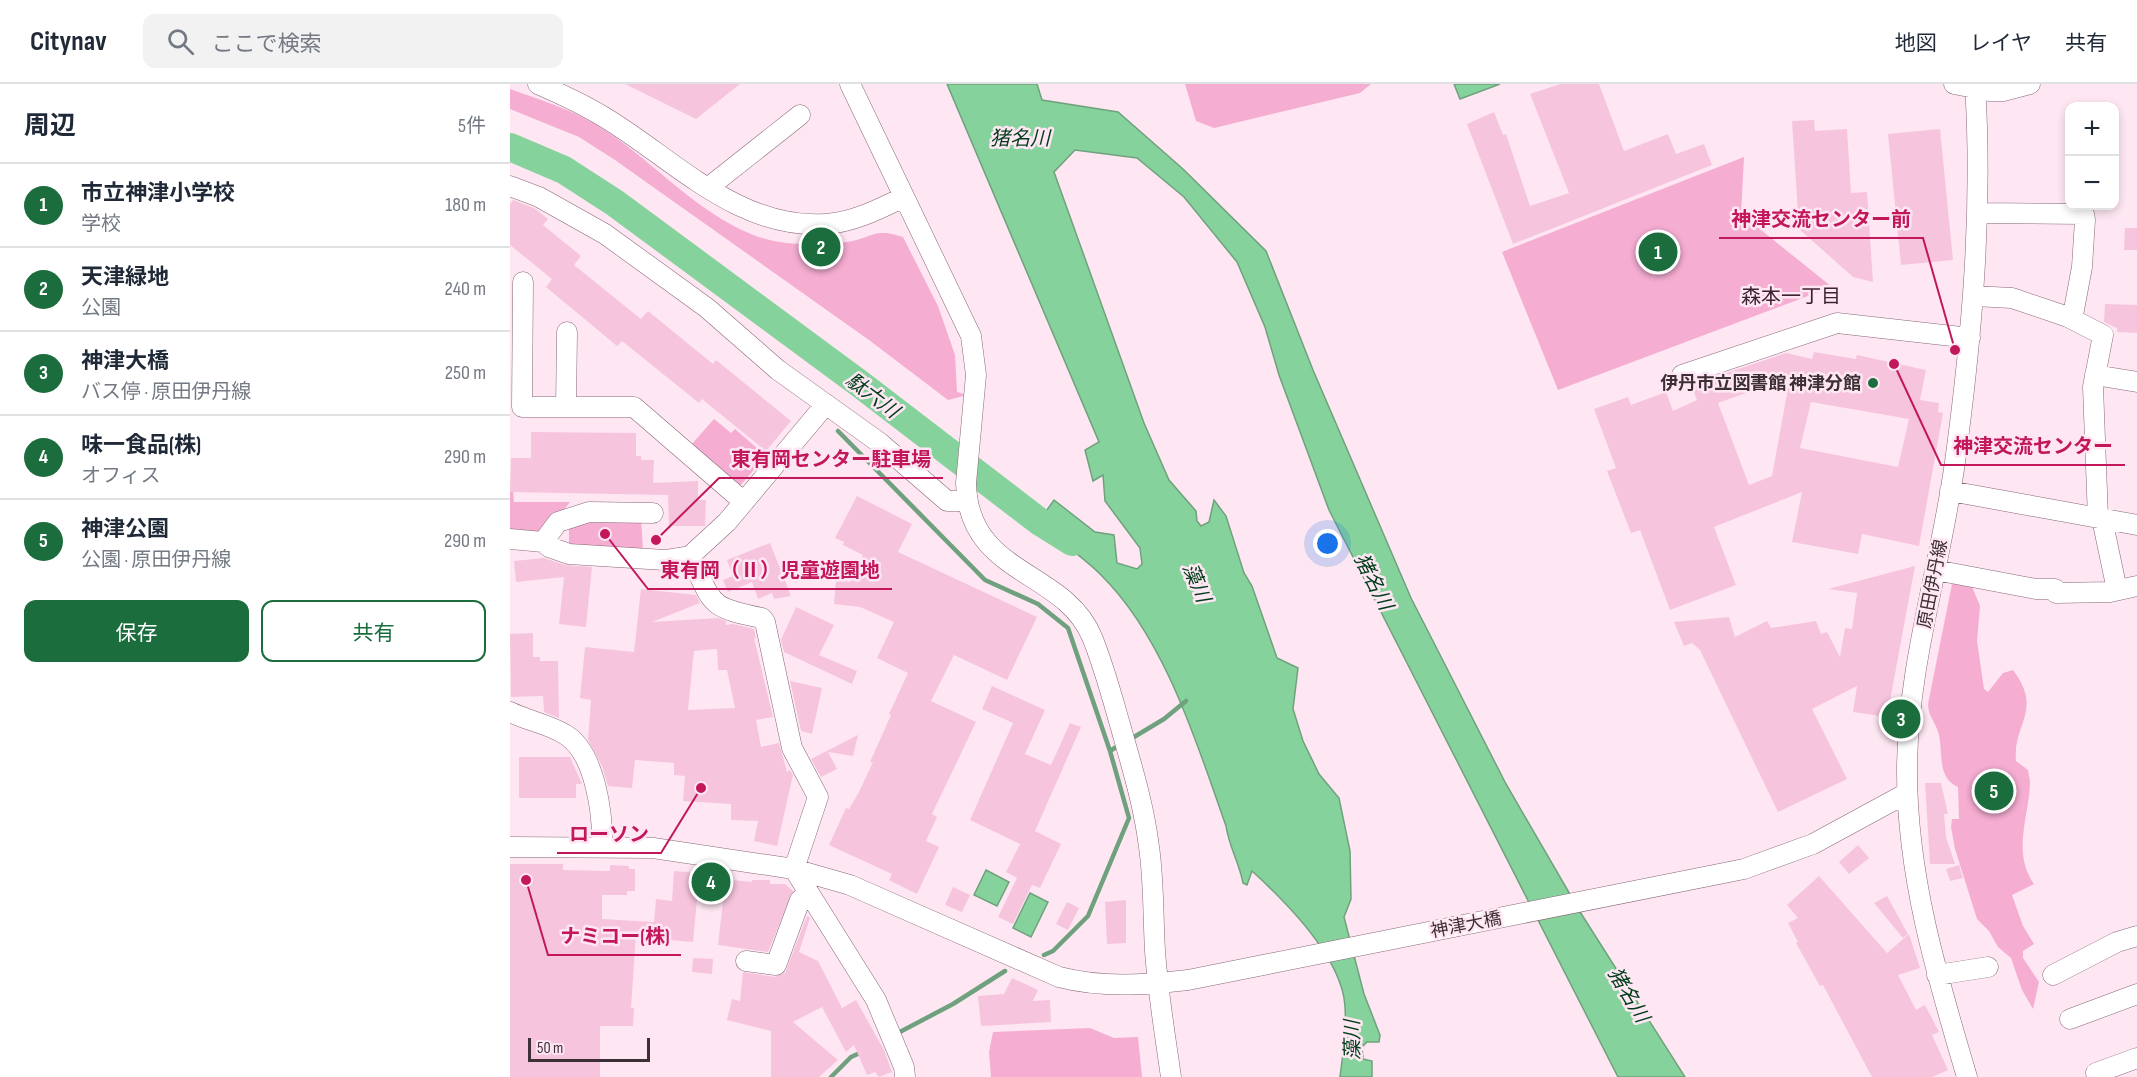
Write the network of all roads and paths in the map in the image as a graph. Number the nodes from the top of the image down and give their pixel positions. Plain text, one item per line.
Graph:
1 (538, 84) edge
2 (850, 84) edge
3 (1954, 84) edge
4 (2030, 84) edge
5 (1975, 86) edge
6 (800, 115) dead end
7 (510, 186) edge
8 (709, 187) junction
9 (904, 197) junction
10 (1978, 213) junction
11 (523, 282) dead end
12 (1974, 296) junction
13 (2068, 317) junction
14 (567, 332) dead end
15 (1970, 338) junction
16 (1683, 375) dead end
17 (2095, 375) junction
18 (2137, 382) edge
19 (826, 404) junction
20 (566, 407) junction
21 (1950, 491) junction
22 (966, 492) junction
23 (744, 502) junction
24 (653, 513) dead end
25 (2100, 518) junction
26 (2137, 525) edge
27 (510, 539) edge
28 (543, 542) junction
29 (690, 556) junction
30 (1935, 570) junction
31 (2137, 586) edge
32 (2117, 590) junction
33 (510, 712) edge
34 (1907, 793) junction
35 (510, 847) edge
36 (602, 847) junction
37 (794, 869) junction
38 (809, 894) junction
39 (2136, 936) edge
40 (746, 961) dead end
41 (1988, 967) dead end
42 (1937, 975) junction
43 (2053, 975) dead end
44 (1158, 984) junction
45 (2137, 994) edge
46 (2070, 1019) dead end
47 (2137, 1058) edge
48 (2096, 1073) dead end
49 (905, 1077) edge
50 (1171, 1077) edge
51 (1967, 1077) edge

1 - 8 street
2 - 9 street
3 - 5 street
4 - 5 street
5 - 10 street, 原田伊丹線
6 - 8 street
7 - 19 street
8 - 9 street
9 - 22 street
10 - 12 street, 原田伊丹線
10 - 13 street
11 - 20 street
12 - 13 street
12 - 15 street, 原田伊丹線
13 - 17 street
14 - 20 street
15 - 16 street
15 - 21 street, 原田伊丹線
17 - 18 street
17 - 25 street
19 - 22 street
19 - 23 street
20 - 23 street
21 - 25 street
21 - 30 street, 原田伊丹線
22 - 44 street
23 - 29 street
24 - 28 street
25 - 26 street
25 - 32 street
27 - 28 street
28 - 29 street
29 - 37 street
30 - 32 street
30 - 34 street, 原田伊丹線
31 - 32 street
33 - 36 street
34 - 42 street, 原田伊丹線
34 - 44 street, 神津大橋
35 - 36 street, 神津大橋
36 - 37 street, 神津大橋
37 - 38 street
37 - 44 street, 神津大橋
38 - 40 street
38 - 49 street
39 - 43 street
41 - 42 street
42 - 51 street, 原田伊丹線
44 - 50 street
45 - 46 street
47 - 48 street

